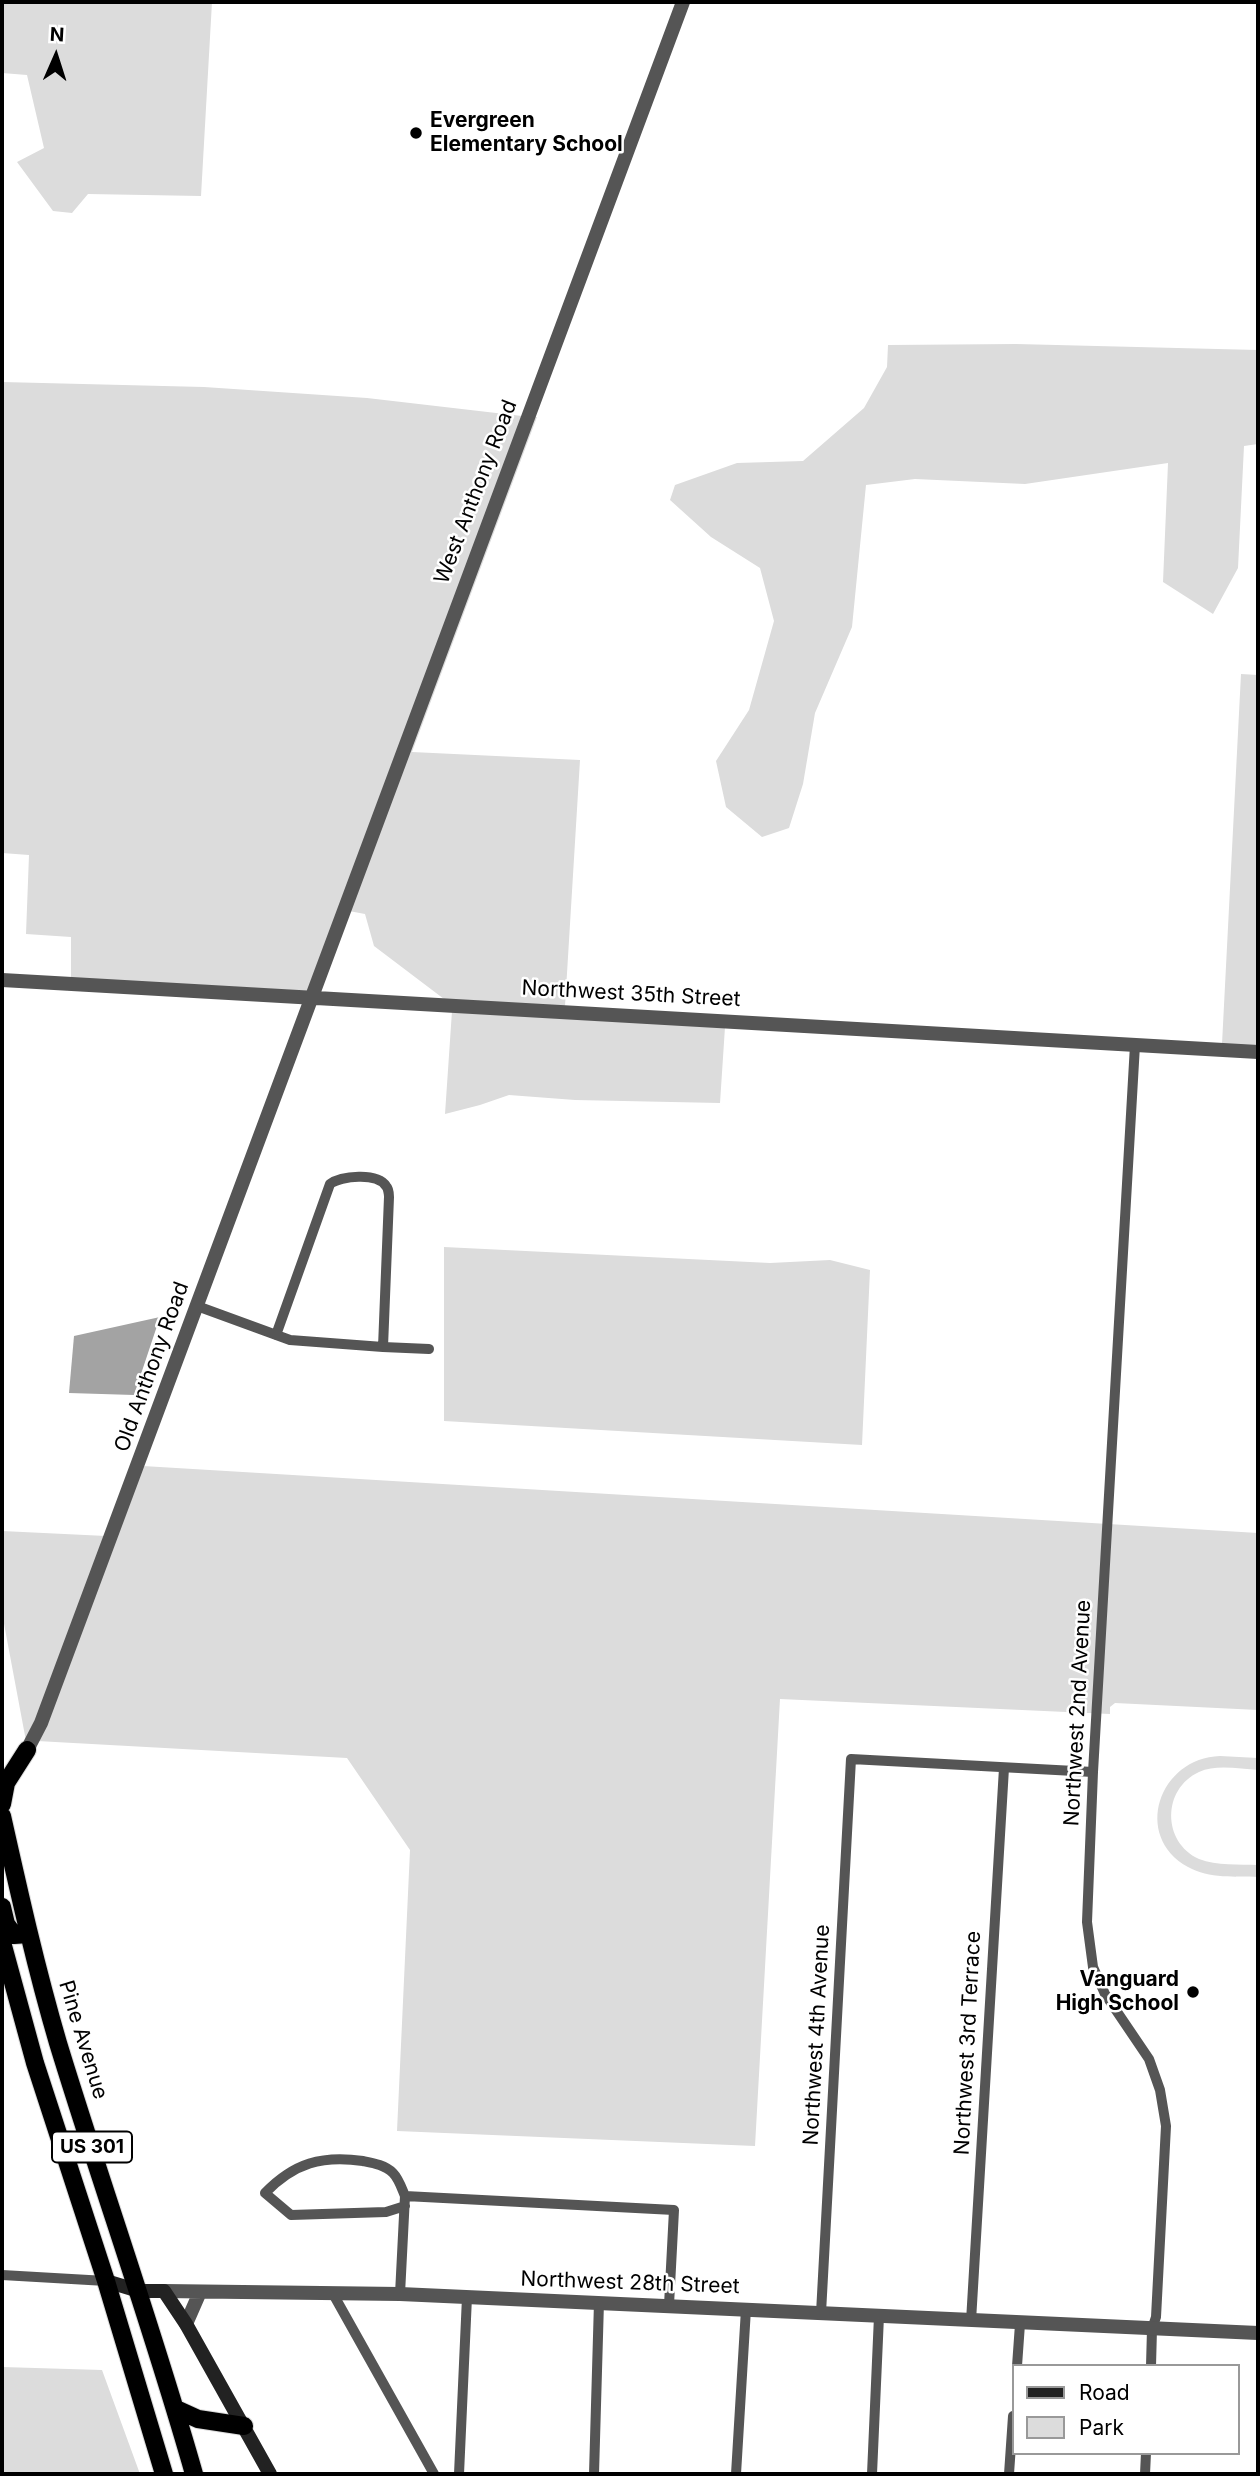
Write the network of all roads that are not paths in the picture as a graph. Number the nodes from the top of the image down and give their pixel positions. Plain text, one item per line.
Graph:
1 (683, 2) edge
2 (2, 980) edge
3 (312, 997) junction
4 (1135, 1045) junction
5 (1258, 1052) edge
6 (197, 1306) junction
7 (276, 1335) junction
8 (383, 1347) junction
9 (429, 1349) dead end
10 (27, 1750) junction
11 (2, 1760) edge
12 (1004, 1768) junction
13 (1093, 1772) junction
14 (2, 1804) edge
15 (2, 1816) edge
16 (2, 1907) edge
17 (29, 1934) junction
18 (3, 1946) edge
19 (74, 2091) junction
20 (405, 2201) junction
21 (2, 2274) edge
22 (106, 2281) junction
23 (139, 2291) junction
24 (164, 2291) junction
25 (200, 2292) junction
26 (332, 2292) junction
27 (400, 2294) junction
28 (467, 2297) junction
29 (599, 2302) junction
30 (670, 2305) junction
31 (746, 2309) junction
32 (821, 2313) junction
33 (878, 2316) junction
34 (971, 2321) junction
35 (186, 2324) junction
36 (1020, 2324) junction
37 (1153, 2329) junction
38 (1258, 2333) edge
39 (1017, 2364) edge
40 (1151, 2364) edge
41 (176, 2409) junction
42 (244, 2426) junction
43 (1012, 2430) edge
44 (1146, 2455) edge
45 (164, 2474) edge
46 (194, 2474) edge
47 (270, 2474) edge
48 (433, 2474) edge
49 (458, 2474) edge
50 (594, 2474) edge
51 (736, 2474) edge
52 (873, 2474) edge
53 (1009, 2474) edge
54 (1145, 2474) edge

1 - 3 street, West Anthony Road
2 - 3 street, Northwest 35th Street
3 - 4 street, Northwest 35th Street
3 - 6 street, Old Anthony Road
4 - 5 street, Northwest 35th Street
4 - 13 street, Northwest 2nd Avenue
6 - 7 street
6 - 10 street, Old Anthony Road
7 - 8 street
7 - 8 street
8 - 9 street
10 - 11 highway
10 - 14 highway
12 - 13 street
12 - 32 street, Northwest 4th Avenue
12 - 34 street, Northwest 3rd Terrace
13 - 37 street, Northwest 2nd Avenue
15 - 17 highway, Pine Avenue / US 301
16 - 17 highway
17 - 19 highway, Pine Avenue / US 301
18 - 19 highway
18 - 22 highway, US 301
19 - 23 highway, Pine Avenue / US 301
20 - 20 street
20 - 27 street
20 - 30 street
21 - 22 street, Northwest 28th Street
22 - 23 main road, Northwest 28th Street
22 - 45 highway, US 301
23 - 24 main road, Northwest 28th Street
23 - 41 highway, Pine Avenue / US 301
24 - 25 street, Northwest 28th Street
24 - 35 main road
25 - 26 street, Northwest 28th Street
25 - 35 street
26 - 27 street, Northwest 28th Street
26 - 48 street
27 - 28 street, Northwest 28th Street
28 - 29 street, Northwest 28th Street
28 - 49 street
29 - 30 street, Northwest 28th Street
29 - 50 street
30 - 31 street, Northwest 28th Street
31 - 32 street, Northwest 28th Street
31 - 51 street
32 - 33 street, Northwest 28th Street
33 - 34 street, Northwest 28th Street
33 - 52 street
34 - 36 street, Northwest 28th Street
35 - 42 main road
36 - 37 street, Northwest 28th Street
36 - 39 street
37 - 38 street, Northwest 28th Street
37 - 40 street, Northwest 2nd Avenue
41 - 42 highway
41 - 46 highway, Pine Avenue / US 301
42 - 47 main road
43 - 53 street
44 - 54 street

